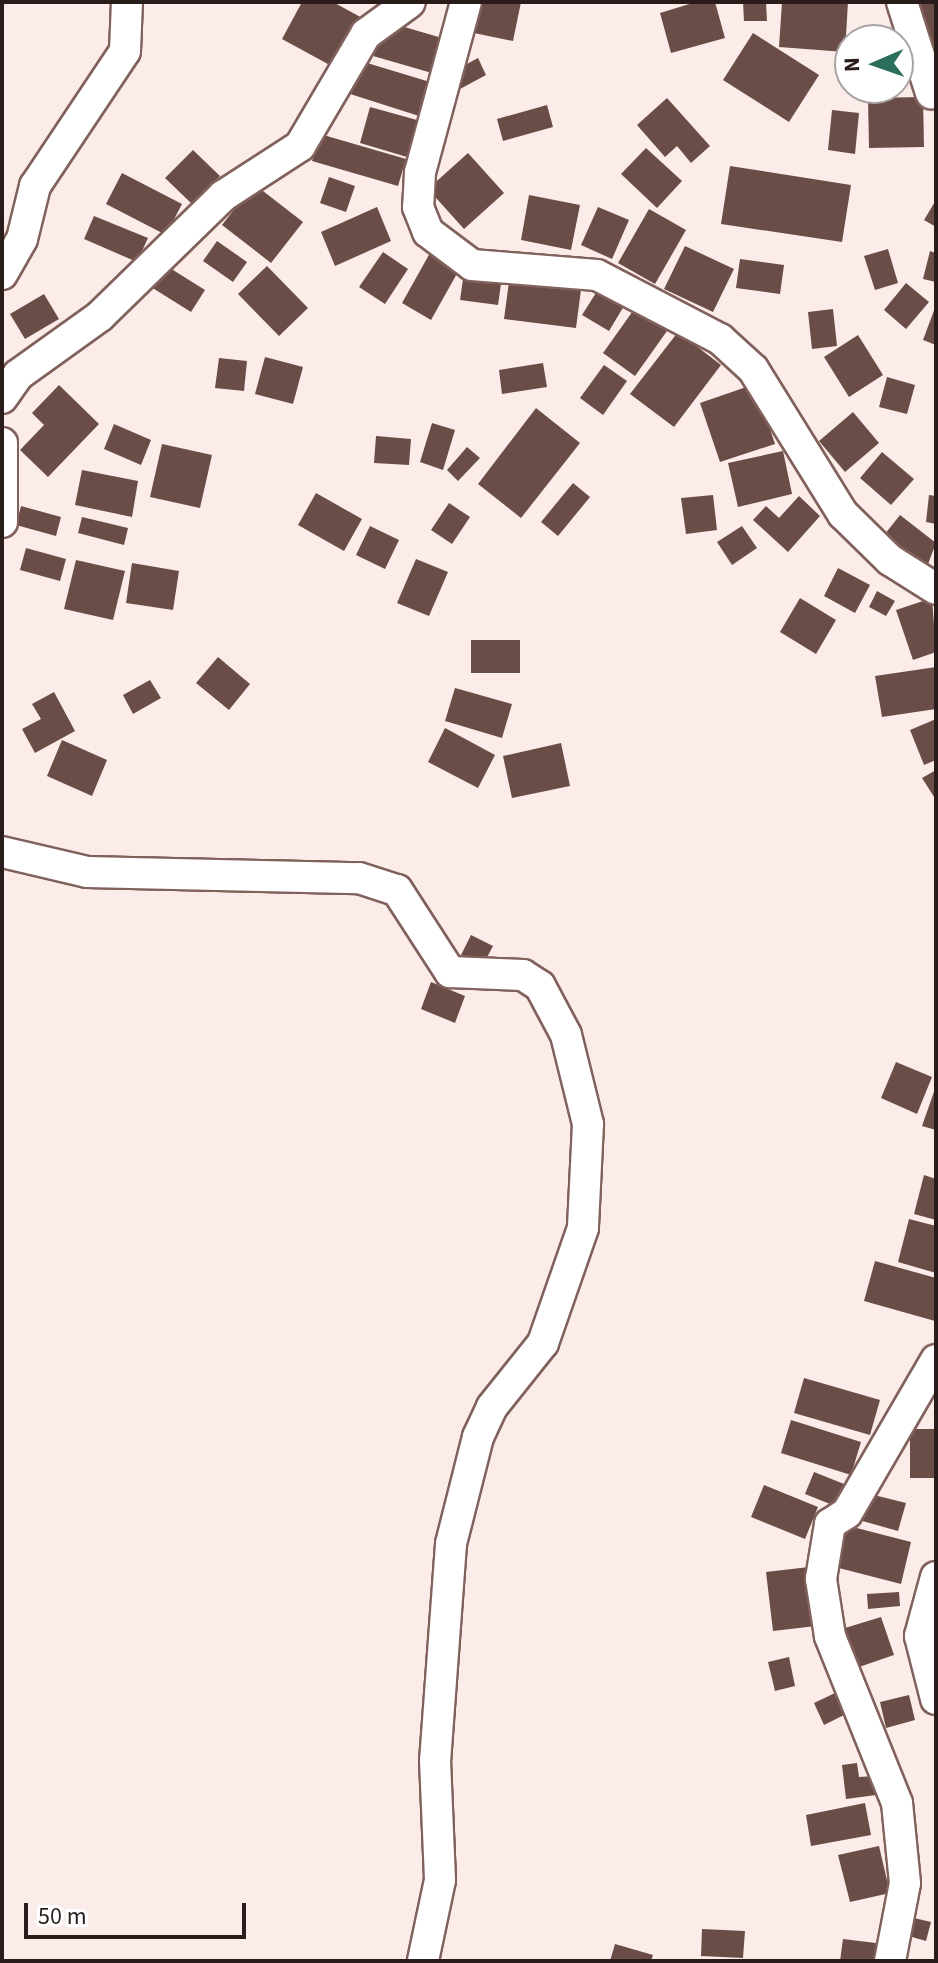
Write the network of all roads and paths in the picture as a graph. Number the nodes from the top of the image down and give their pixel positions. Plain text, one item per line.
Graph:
1 (127, 2) edge
2 (410, 2) edge
3 (466, 2) edge
4 (902, 2) edge
5 (931, 93) dead end
6 (2, 274) edge
7 (2, 398) edge
8 (2, 443) edge
9 (2, 522) edge
10 (936, 589) edge
11 (2, 852) edge
12 (936, 1360) edge
13 (936, 1577) edge
14 (936, 1699) edge
15 (423, 1961) edge
16 (890, 1961) edge

1 - 6 street
2 - 7 street
3 - 10 street
4 - 5 street
8 - 9 street
11 - 15 street
12 - 16 street
13 - 14 street

